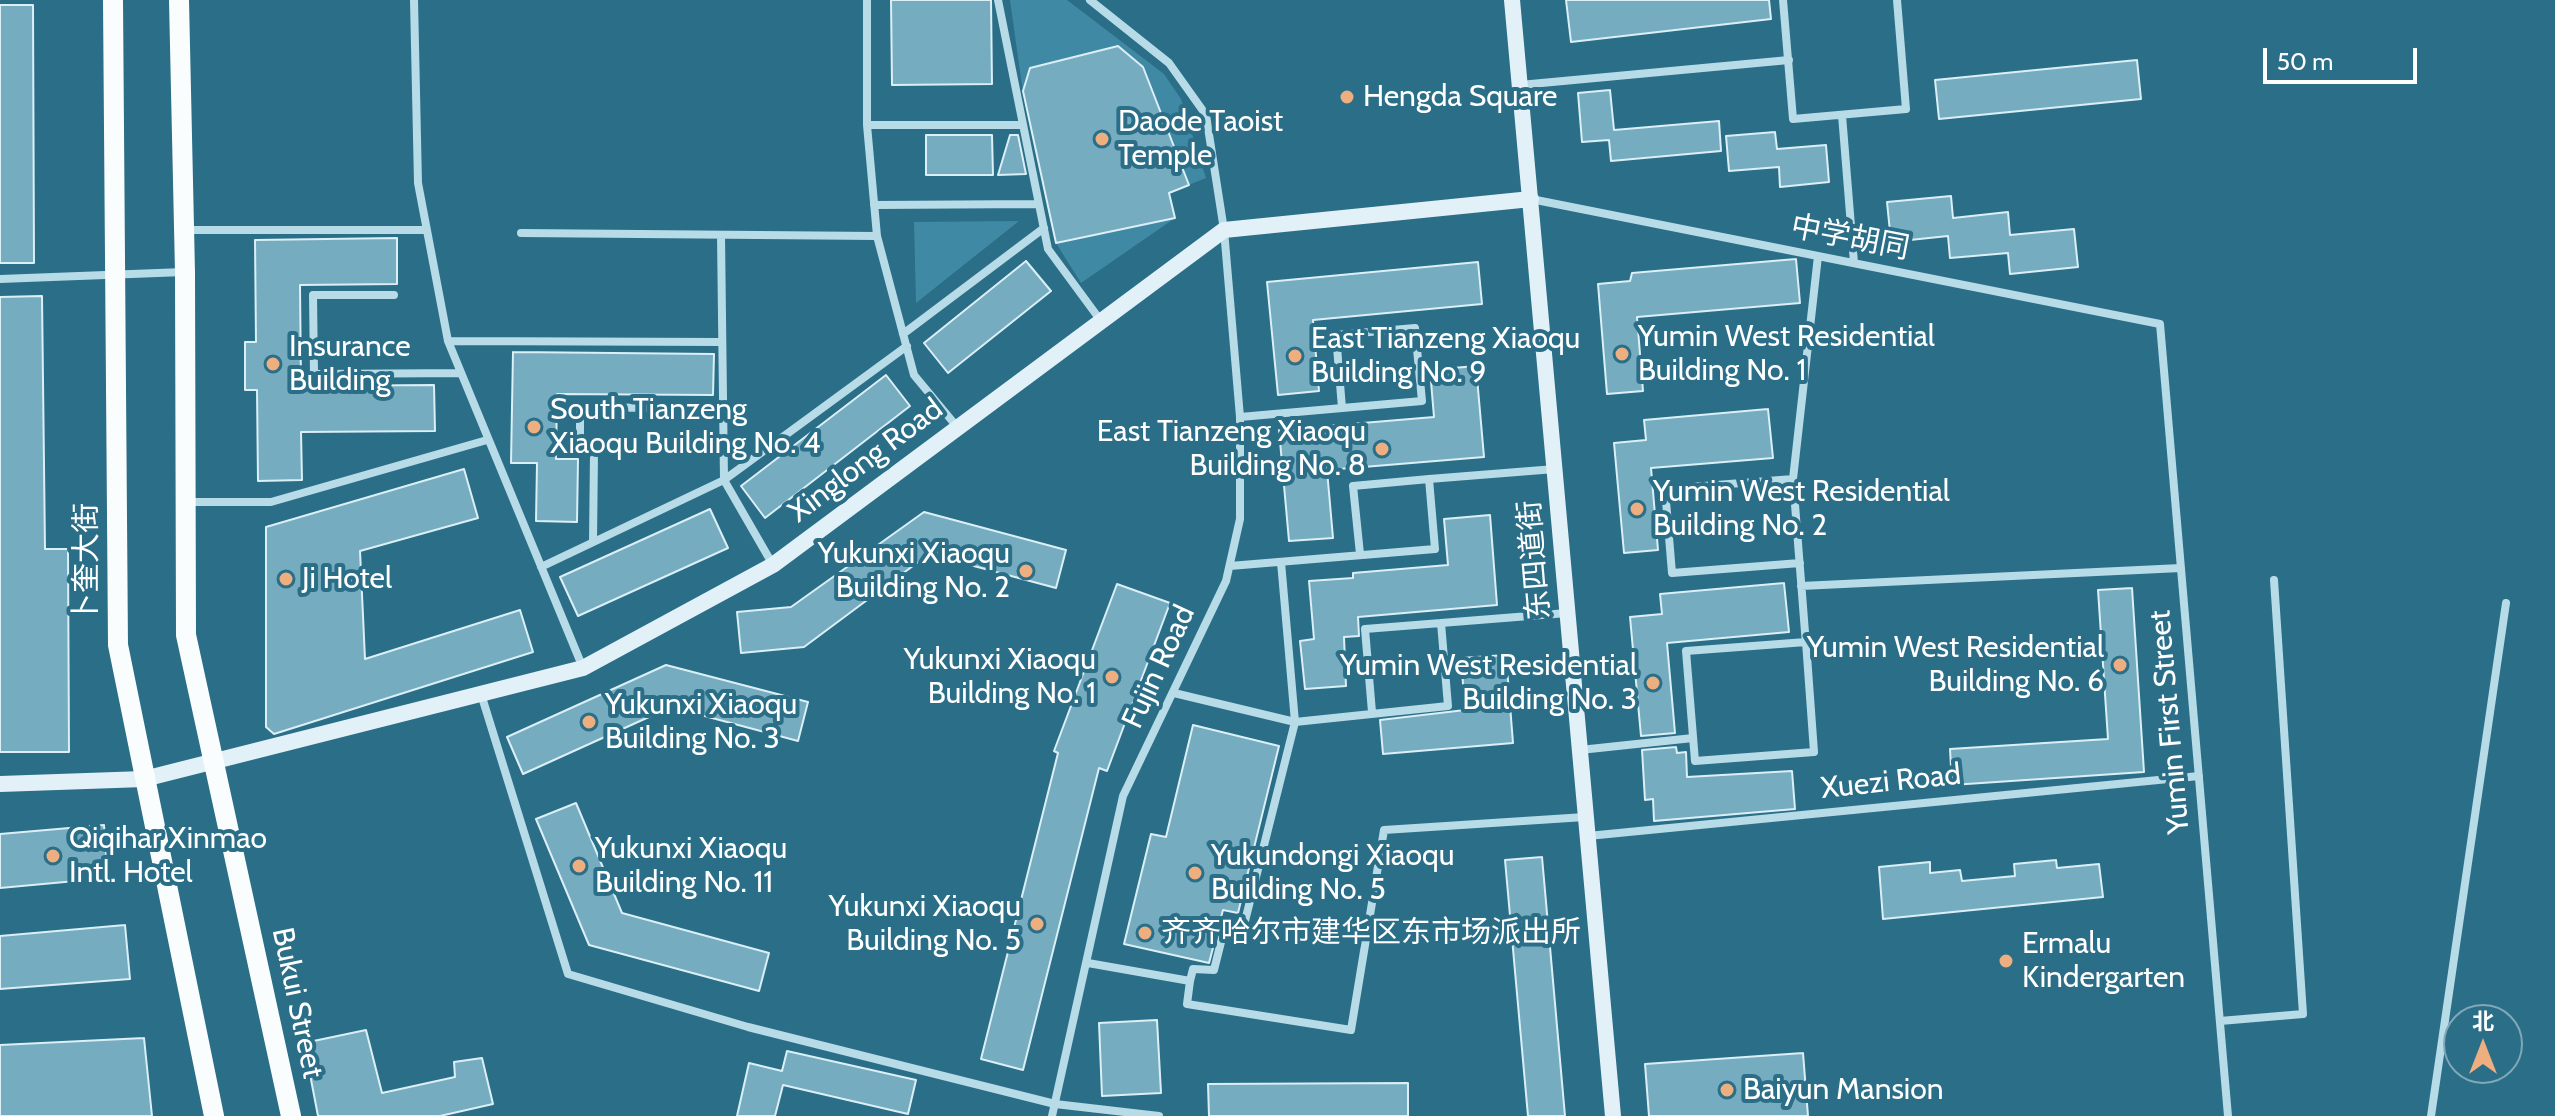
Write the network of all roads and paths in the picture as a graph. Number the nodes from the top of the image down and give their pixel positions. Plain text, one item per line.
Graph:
1 (113, 0) edge
2 (179, 0) edge
3 (414, 0) edge
4 (867, 0) edge
5 (998, 0) edge
6 (1090, 0) edge
7 (1512, 0) edge
8 (1783, 0) edge
9 (1897, 0) edge
10 (1789, 60) junction
11 (1520, 85) junction
12 (1842, 115) junction
13 (867, 125) junction
14 (1022, 125) junction
15 (1531, 199) junction
16 (1039, 204) junction
17 (874, 205) junction
18 (1044, 228) junction
19 (184, 230) junction
20 (427, 230) junction
21 (1224, 230) junction
22 (521, 233) dead end
23 (721, 235) junction
24 (877, 236) junction
25 (1818, 256) junction
26 (1854, 263) junction
27 (185, 272) junction
28 (115, 276) junction
29 (0, 279) edge
30 (394, 295) dead end
31 (1101, 321) junction
32 (2160, 324) joint
33 (903, 334) junction
34 (448, 341) junction
35 (722, 342) junction
36 (907, 346) junction
37 (461, 373) junction
38 (1342, 408) junction
39 (723, 409) junction
40 (1240, 417) junction
41 (958, 428) junction
42 (487, 440) junction
43 (1555, 469) junction
44 (1429, 479) junction
45 (1793, 479) junction
46 (724, 480) junction
47 (185, 502) junction
48 (593, 542) junction
49 (1360, 554) junction
50 (1281, 562) junction
51 (1800, 563) junction
52 (773, 565) junction
53 (1230, 566) junction
54 (541, 567) junction
55 (2181, 568) junction
56 (2274, 580) dead end
57 (1801, 586) junction
58 (2506, 603) dead end
59 (1568, 613) junction
60 (1441, 623) junction
61 (1807, 653) junction
62 (583, 668) junction
63 (1174, 693) junction
64 (481, 694) junction
65 (1372, 712) junction
66 (1295, 722) junction
67 (1693, 738) junction
68 (1580, 750) junction
69 (213, 761) junction
70 (2199, 776) junction
71 (144, 779) junction
72 (0, 784) edge
73 (1586, 817) junction
74 (1588, 836) junction
75 (1088, 963) junction
76 (1190, 981) junction
77 (2220, 1021) junction
78 (1055, 1104) junction
79 (214, 1116) edge
80 (291, 1116) edge
81 (1052, 1116) edge
82 (1159, 1116) edge
83 (1613, 1116) edge
84 (2228, 1116) edge
85 (2431, 1116) edge

1 - 28 main road, 卜奎大街
2 - 19 main road
3 - 20 street
4 - 13 street
5 - 14 street
6 - 21 street, Fujin Road
7 - 11 street, 东四道街
8 - 10 street
9 - 12 street
10 - 11 street
10 - 12 street
11 - 15 street, 东四道街
12 - 26 street
13 - 14 street
13 - 17 street
14 - 16 street
15 - 21 street
15 - 25 street, 中学胡同
15 - 43 street, 东四道街
16 - 17 street
16 - 18 street
17 - 24 street
18 - 31 street
18 - 33 street
19 - 20 street
19 - 27 main road
20 - 34 street
21 - 31 street, Xinglong Road
21 - 40 street, Fujin Road
22 - 23 street
23 - 24 street
23 - 35 street
24 - 33 street
25 - 26 street, 中学胡同
25 - 45 street
26 - 32 street, 中学胡同
27 - 28 street
27 - 47 main road
28 - 29 street
28 - 71 main road, 卜奎大街
30 - 37 street
31 - 41 street, Xinglong Road
32 - 55 street, Yumin First Street
33 - 36 street
34 - 35 street
34 - 37 street
35 - 39 street
36 - 41 street
36 - 46 street
37 - 42 street
38 - 38 street
38 - 40 street
39 - 46 street
39 - 48 street
40 - 53 street, Fujin Road
41 - 52 street, Xinglong Road
42 - 47 street
42 - 54 street
43 - 44 street
43 - 59 street, 东四道街
44 - 49 street
44 - 49 street
45 - 51 street
45 - 51 street
46 - 48 street
46 - 52 street
47 - 69 main road
48 - 54 street
49 - 50 street
50 - 53 street
50 - 66 street
51 - 57 street
52 - 62 street, Xinglong Road
53 - 63 street, Fujin Road
54 - 62 street
55 - 57 street
55 - 70 street, Yumin First Street
56 - 77 street
57 - 61 street
58 - 85 street
59 - 60 street
59 - 68 street, 东四道街
60 - 65 street
60 - 65 street
61 - 67 street
61 - 67 street
62 - 64 street, Xinglong Road
63 - 66 street
63 - 75 street, Fujin Road
64 - 69 street, Xinglong Road
64 - 78 street
65 - 66 street
66 - 76 street
67 - 68 street
68 - 73 street, 东四道街
69 - 71 street, Xinglong Road
69 - 80 main road, Bukui Street
70 - 74 street, Xuezi Road
70 - 77 street, Yumin First Street
71 - 72 street, Xinglong Road
71 - 79 main road, 卜奎大街
73 - 74 street, 东四道街
73 - 76 street
74 - 83 street, 东四道街
75 - 76 street
75 - 78 street, Fujin Road
77 - 84 street, Yumin First Street
78 - 81 street, Fujin Road
78 - 82 street

